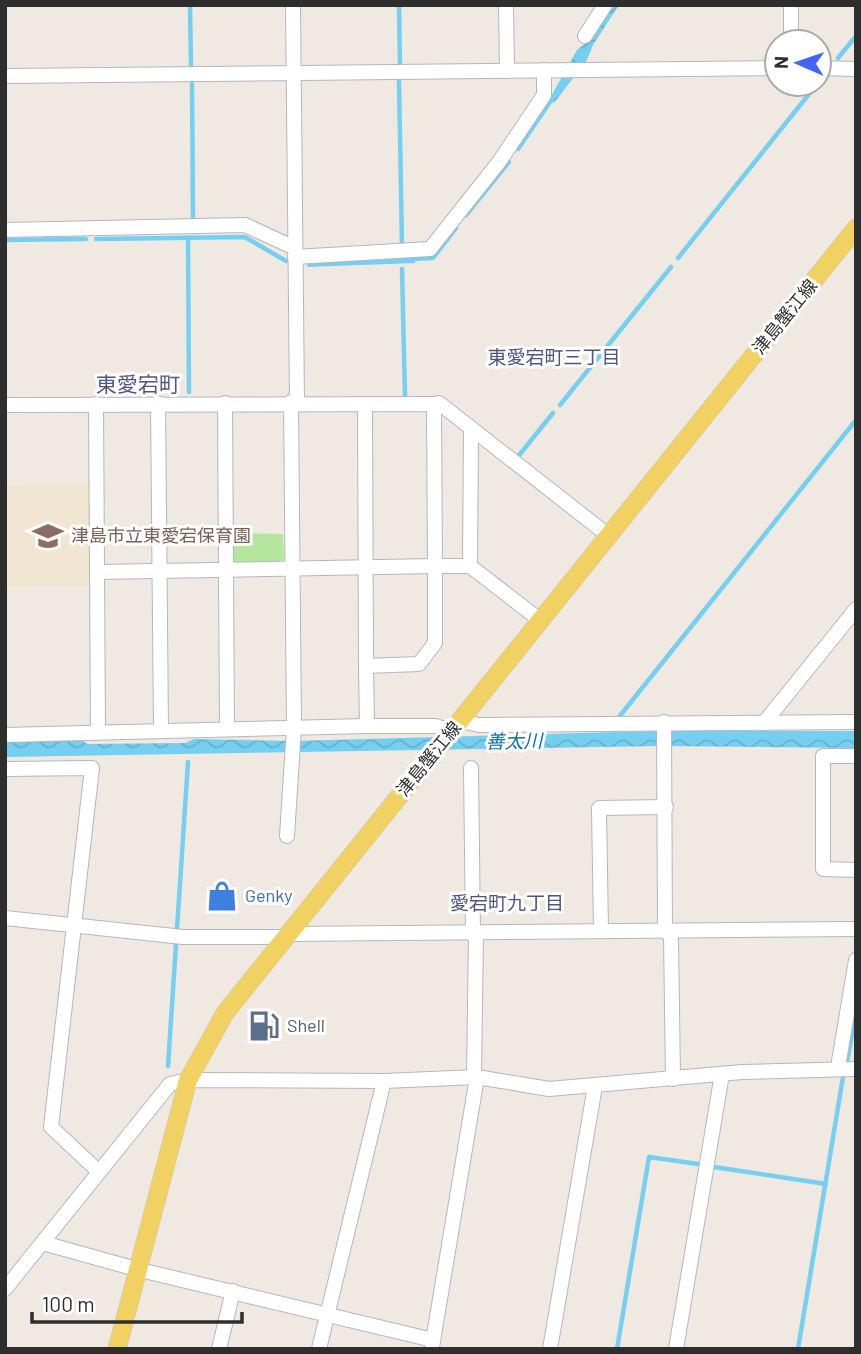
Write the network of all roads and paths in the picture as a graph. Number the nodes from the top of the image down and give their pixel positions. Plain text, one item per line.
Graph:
1 (293, 5) edge
2 (506, 5) edge
3 (605, 5) edge
4 (791, 5) edge
5 (792, 28) edge
6 (585, 36) dead end
7 (763, 68) edge
8 (833, 68) edge
9 (856, 69) edge
10 (547, 70) junction
11 (507, 71) junction
12 (294, 74) junction
13 (5, 76) edge
14 (856, 228) edge
15 (5, 230) edge
16 (295, 253) junction
17 (158, 403) junction
18 (225, 403) junction
19 (294, 403) junction
20 (96, 404) junction
21 (365, 404) junction
22 (434, 404) junction
23 (5, 405) edge
24 (471, 428) junction
25 (609, 536) junction
26 (435, 566) junction
27 (470, 566) junction
28 (366, 567) junction
29 (292, 569) junction
30 (159, 570) junction
31 (226, 570) junction
32 (97, 572) junction
33 (856, 609) edge
34 (541, 621) junction
35 (366, 666) junction
36 (856, 722) edge
37 (764, 723) junction
38 (664, 724) junction
39 (366, 726) junction
40 (456, 727) junction
41 (227, 729) junction
42 (161, 730) junction
43 (293, 731) junction
44 (98, 732) junction
45 (5, 735) edge
46 (856, 756) edge
47 (471, 768) dead end
48 (5, 769) edge
49 (666, 807) junction
50 (287, 836) dead end
51 (856, 870) edge
52 (5, 918) edge
53 (75, 925) junction
54 (856, 929) edge
55 (665, 930) junction
56 (601, 931) junction
57 (474, 933) junction
58 (285, 936) junction
59 (856, 960) edge
60 (838, 1067) junction
61 (856, 1069) edge
62 (722, 1074) junction
63 (475, 1077) junction
64 (673, 1079) junction
65 (188, 1080) junction
66 (384, 1080) junction
67 (596, 1086) junction
68 (99, 1172) junction
69 (43, 1243) junction
70 (136, 1269) junction
71 (5, 1289) edge
72 (233, 1291) junction
73 (327, 1315) junction
74 (433, 1344) edge
75 (117, 1349) edge
76 (219, 1349) edge
77 (319, 1349) edge
78 (551, 1349) edge
79 (676, 1349) edge

1 - 12 street
2 - 11 street
3 - 6 street
4 - 5 street
7 - 10 street
8 - 9 street
10 - 11 street
10 - 16 street
11 - 12 street
12 - 13 street
12 - 16 street
14 - 25 main road, 津島蟹江線
15 - 16 street
16 - 19 street
17 - 18 street
17 - 20 street
17 - 30 street
18 - 19 street
18 - 31 street
19 - 21 street
19 - 29 street
20 - 23 street
20 - 32 street
21 - 22 street
21 - 28 street
22 - 24 street
22 - 26 street
24 - 25 street
24 - 27 street
25 - 34 main road, 津島蟹江線
26 - 27 street
26 - 28 street
26 - 35 street
27 - 34 street
28 - 29 street
28 - 35 street
29 - 31 street
29 - 43 street
30 - 31 street
30 - 32 street
30 - 42 street
31 - 41 street
32 - 44 street
33 - 37 street
34 - 40 main road, 津島蟹江線
35 - 39 street
36 - 37 street
37 - 38 street
38 - 40 street
38 - 49 street
39 - 40 street
39 - 43 street
40 - 58 main road, 津島蟹江線
41 - 42 street
41 - 43 street
42 - 44 street
43 - 50 street
44 - 45 street
46 - 51 street
47 - 57 street
48 - 53 street
49 - 55 street
49 - 56 street
52 - 53 street
53 - 58 street
53 - 68 street
54 - 55 street
55 - 56 street
55 - 64 street
56 - 57 street
57 - 58 street
57 - 63 street
58 - 65 main road, 津島蟹江線
59 - 60 street
60 - 61 street
60 - 62 street
62 - 64 street
62 - 79 street
63 - 66 street
63 - 67 street
63 - 74 street
64 - 67 street
65 - 66 street
65 - 68 street
65 - 70 main road, 津島蟹江線
66 - 73 street
67 - 78 street
68 - 69 street
69 - 70 street
69 - 71 street
70 - 72 street
70 - 75 main road, 津島蟹江線
72 - 73 street
72 - 76 street
73 - 74 street
73 - 77 street

